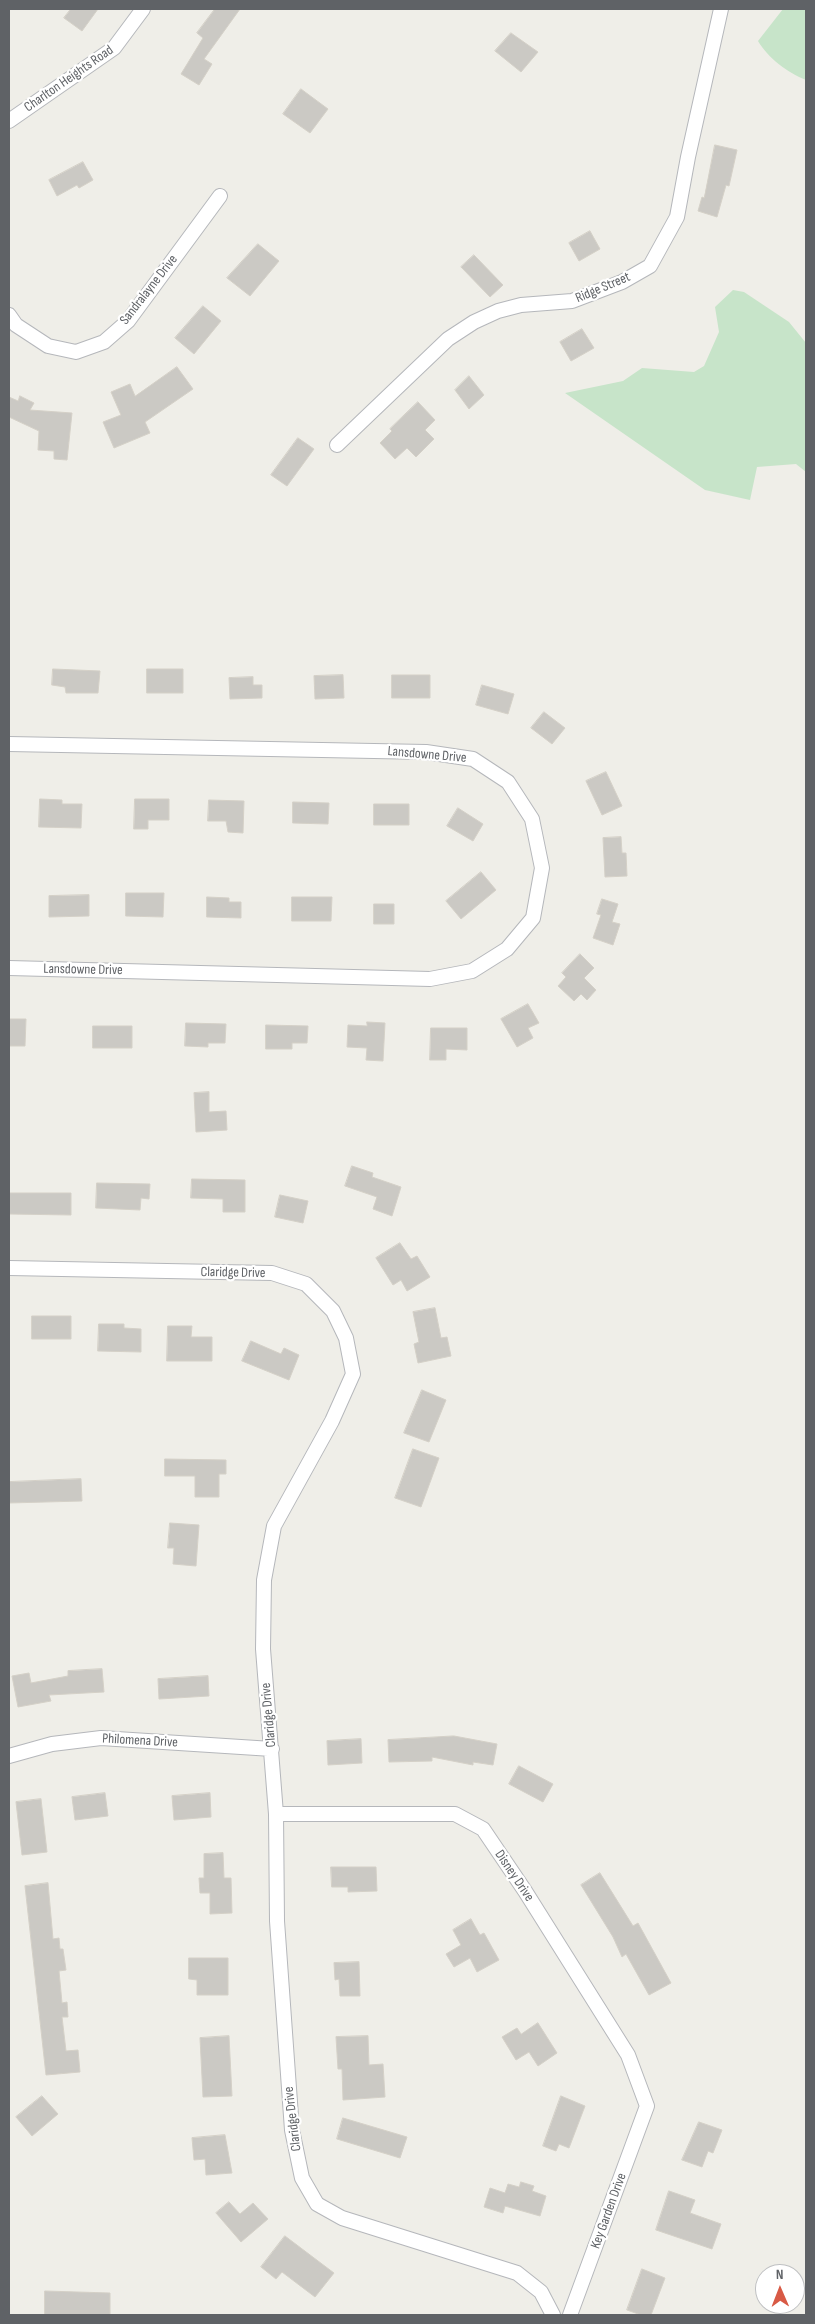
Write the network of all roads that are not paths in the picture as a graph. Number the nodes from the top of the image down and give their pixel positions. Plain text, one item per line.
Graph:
1 (142, 9) edge
2 (720, 9) edge
3 (9, 121) edge
4 (220, 196) dead end
5 (9, 315) edge
6 (337, 446) dead end
7 (9, 744) edge
8 (9, 968) edge
9 (9, 1268) edge
10 (272, 1749) junction
11 (9, 1756) edge
12 (276, 1814) junction
13 (647, 2106) joint
14 (553, 2315) edge
15 (570, 2315) edge

1 - 3 street, Charlton Heights Road
2 - 6 street, Ridge Street
4 - 5 street, Sandralayne Drive
7 - 8 street, Lansdowne Drive
9 - 10 street, Claridge Drive
10 - 11 street, Philomena Drive
10 - 12 street, Claridge Drive
12 - 13 street, Disney Drive
12 - 14 street, Claridge Drive
13 - 15 street, Key Garden Drive

